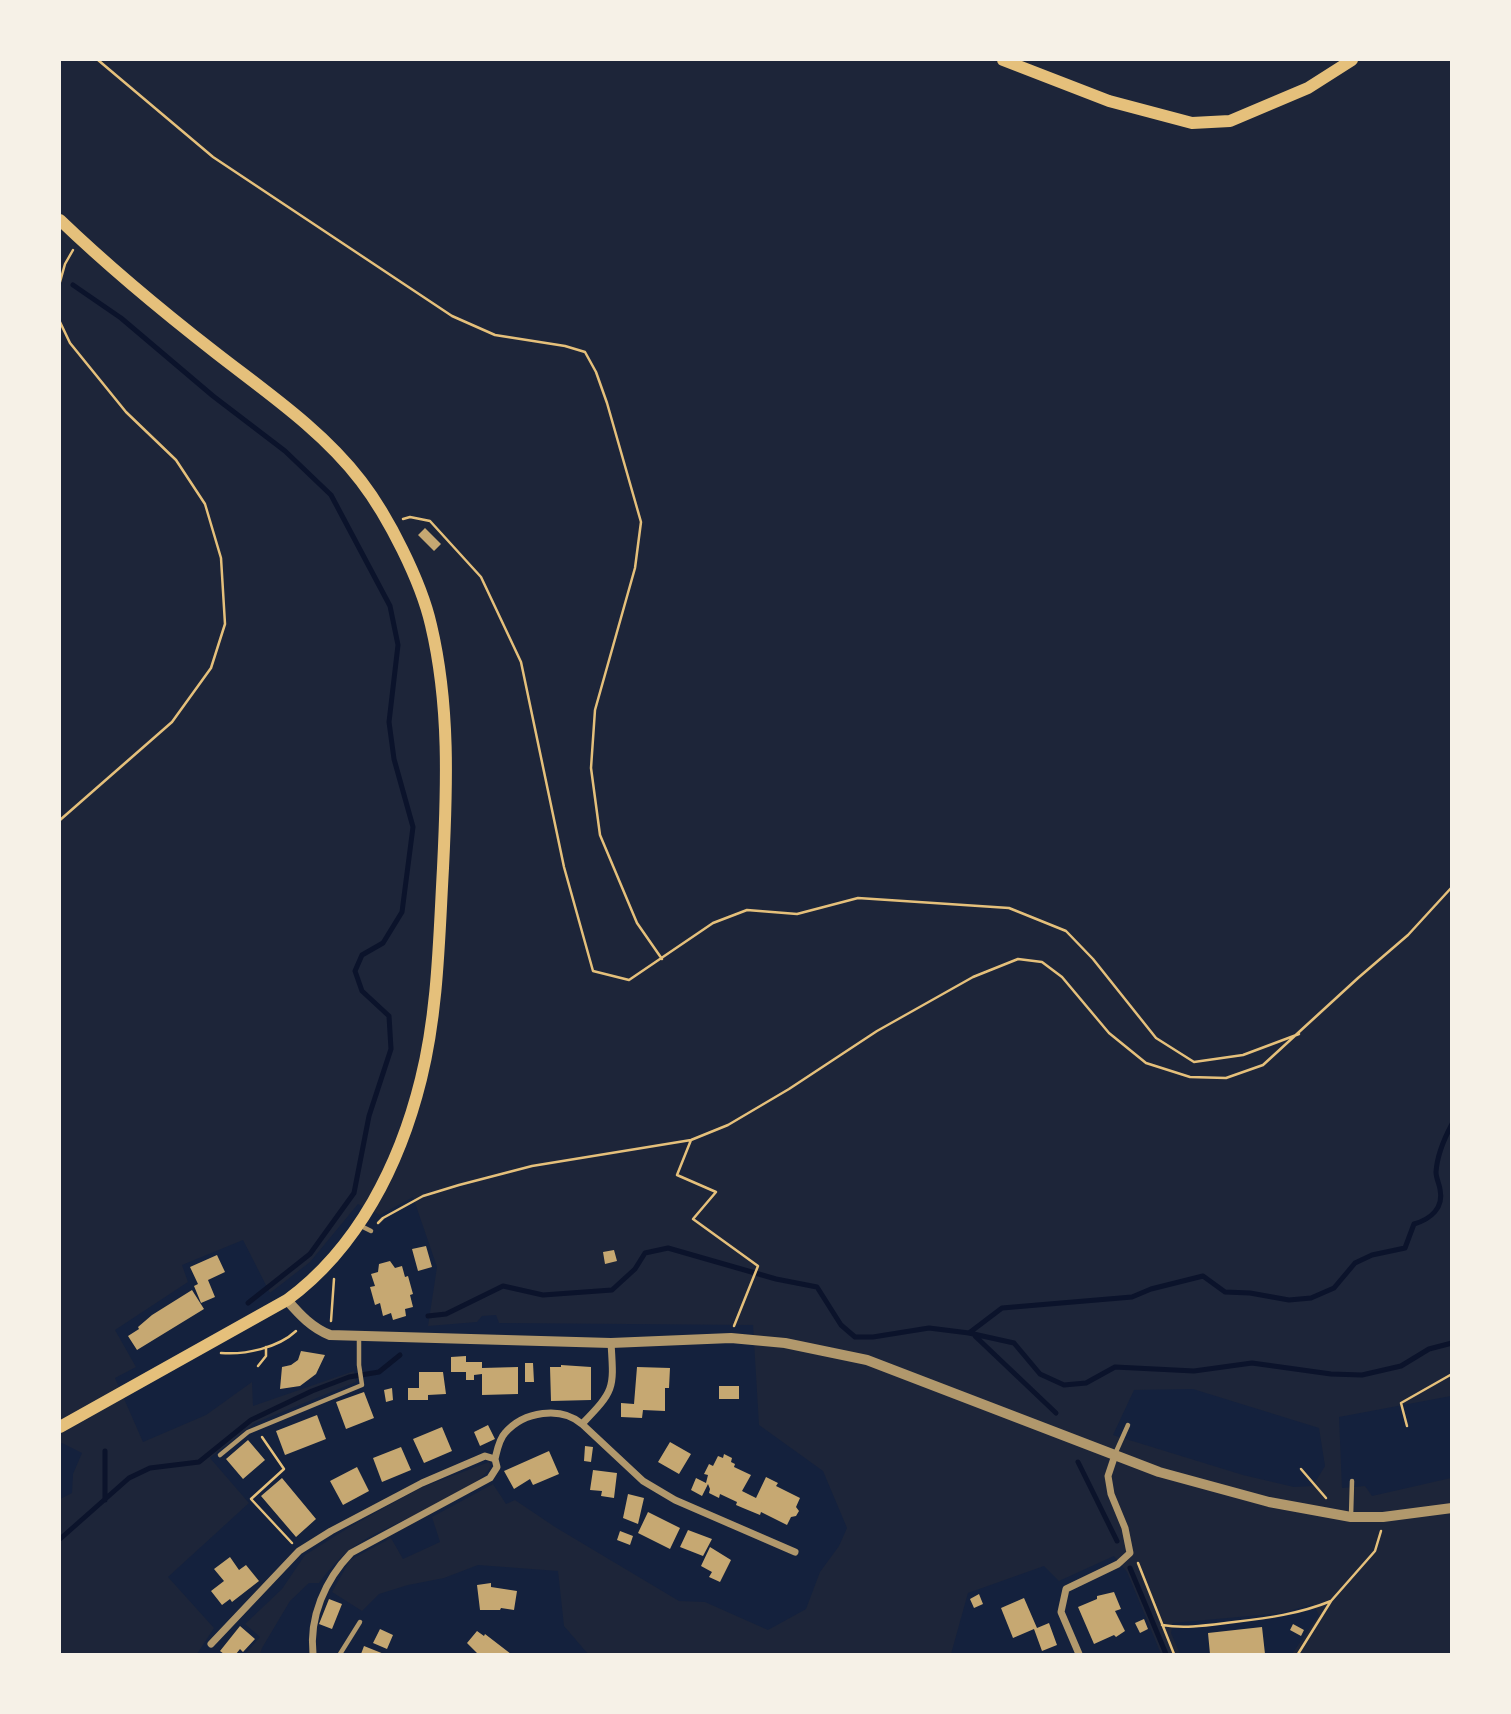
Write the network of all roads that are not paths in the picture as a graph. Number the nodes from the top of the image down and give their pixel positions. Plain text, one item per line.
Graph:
1 (1003, 60) edge
2 (1352, 60) edge
3 (60, 220) edge
4 (287, 1300) junction
5 (359, 1338) junction
6 (611, 1343) junction
7 (582, 1423) junction
8 (1128, 1425) dead end
9 (60, 1427) edge
10 (220, 1455) dead end
11 (1115, 1455) junction
12 (495, 1459) junction
13 (1352, 1481) dead end
14 (1451, 1508) edge
15 (1350, 1517) junction
16 (795, 1552) dead end
17 (360, 1622) dead end
18 (211, 1644) dead end
19 (313, 1654) edge
20 (340, 1654) edge
21 (1079, 1654) edge

1 - 2 main road
3 - 4 main road
4 - 5 street
4 - 9 main road
5 - 6 street
5 - 10 lane
6 - 7 street
6 - 11 street
7 - 12 street
7 - 16 street
8 - 11 lane
11 - 15 street
11 - 21 street
12 - 18 street
12 - 19 street
13 - 15 lane
14 - 15 street
17 - 20 lane

